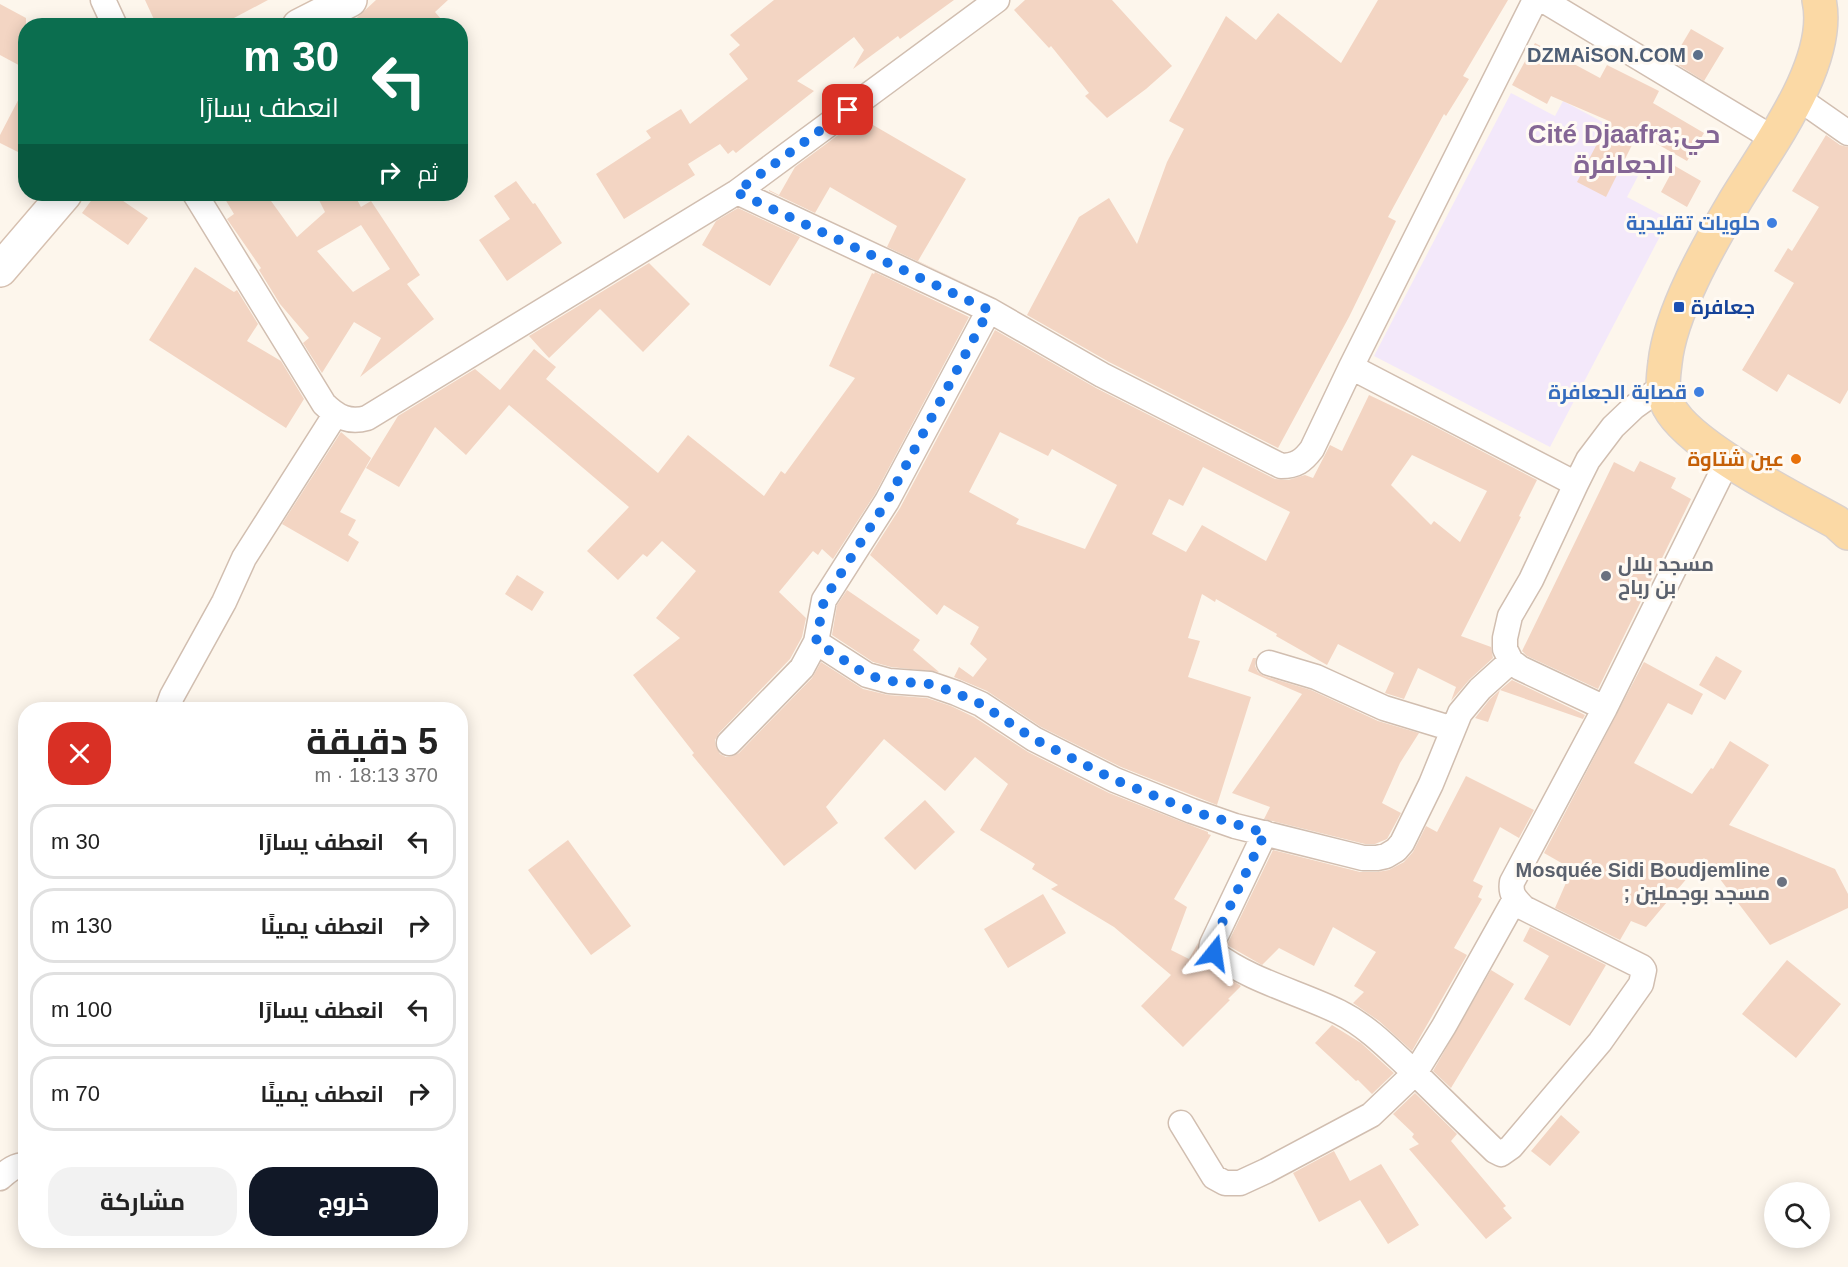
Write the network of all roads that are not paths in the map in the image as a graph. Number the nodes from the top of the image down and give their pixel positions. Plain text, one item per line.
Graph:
1 (103, 0) edge
2 (350, 0) edge
3 (997, 0) edge
4 (1535, 0) edge
5 (1543, 0) edge
6 (1819, 0) edge
7 (111, 18) edge
8 (315, 18) edge
9 (1798, 98) junction
10 (1848, 133) edge
11 (1774, 139) junction
12 (736, 192) junction
13 (59, 201) edge
14 (199, 201) edge
15 (0, 270) edge
16 (989, 310) junction
17 (1351, 367) junction
18 (1662, 387) junction
19 (335, 415) junction
20 (1728, 460) junction
21 (1576, 484) junction
22 (1848, 533) edge
23 (816, 642) junction
24 (1511, 661) junction
25 (1269, 663) dead end
26 (170, 702) edge
27 (1605, 708) junction
28 (1453, 729) junction
29 (729, 743) dead end
30 (1265, 833) junction
31 (1515, 899) junction
32 (1415, 1073) junction
33 (1181, 1123) dead end
34 (18, 1166) edge
35 (0, 1178) edge

1 - 7 street
2 - 8 main road
3 - 12 street
4 - 17 street
5 - 11 street
6 - 9 main road
9 - 10 street
9 - 11 main road
11 - 18 main road
12 - 16 street
12 - 19 street
13 - 15 main road
14 - 19 street
16 - 17 street
16 - 23 street
17 - 21 street
18 - 20 main road
18 - 21 street
19 - 26 street
20 - 22 main road
20 - 27 street
21 - 24 street
23 - 29 street
23 - 30 street
24 - 27 street
24 - 28 street
25 - 28 street
27 - 31 street
28 - 30 street
30 - 32 street
31 - 32 street
31 - 32 street
32 - 33 street
34 - 35 street

